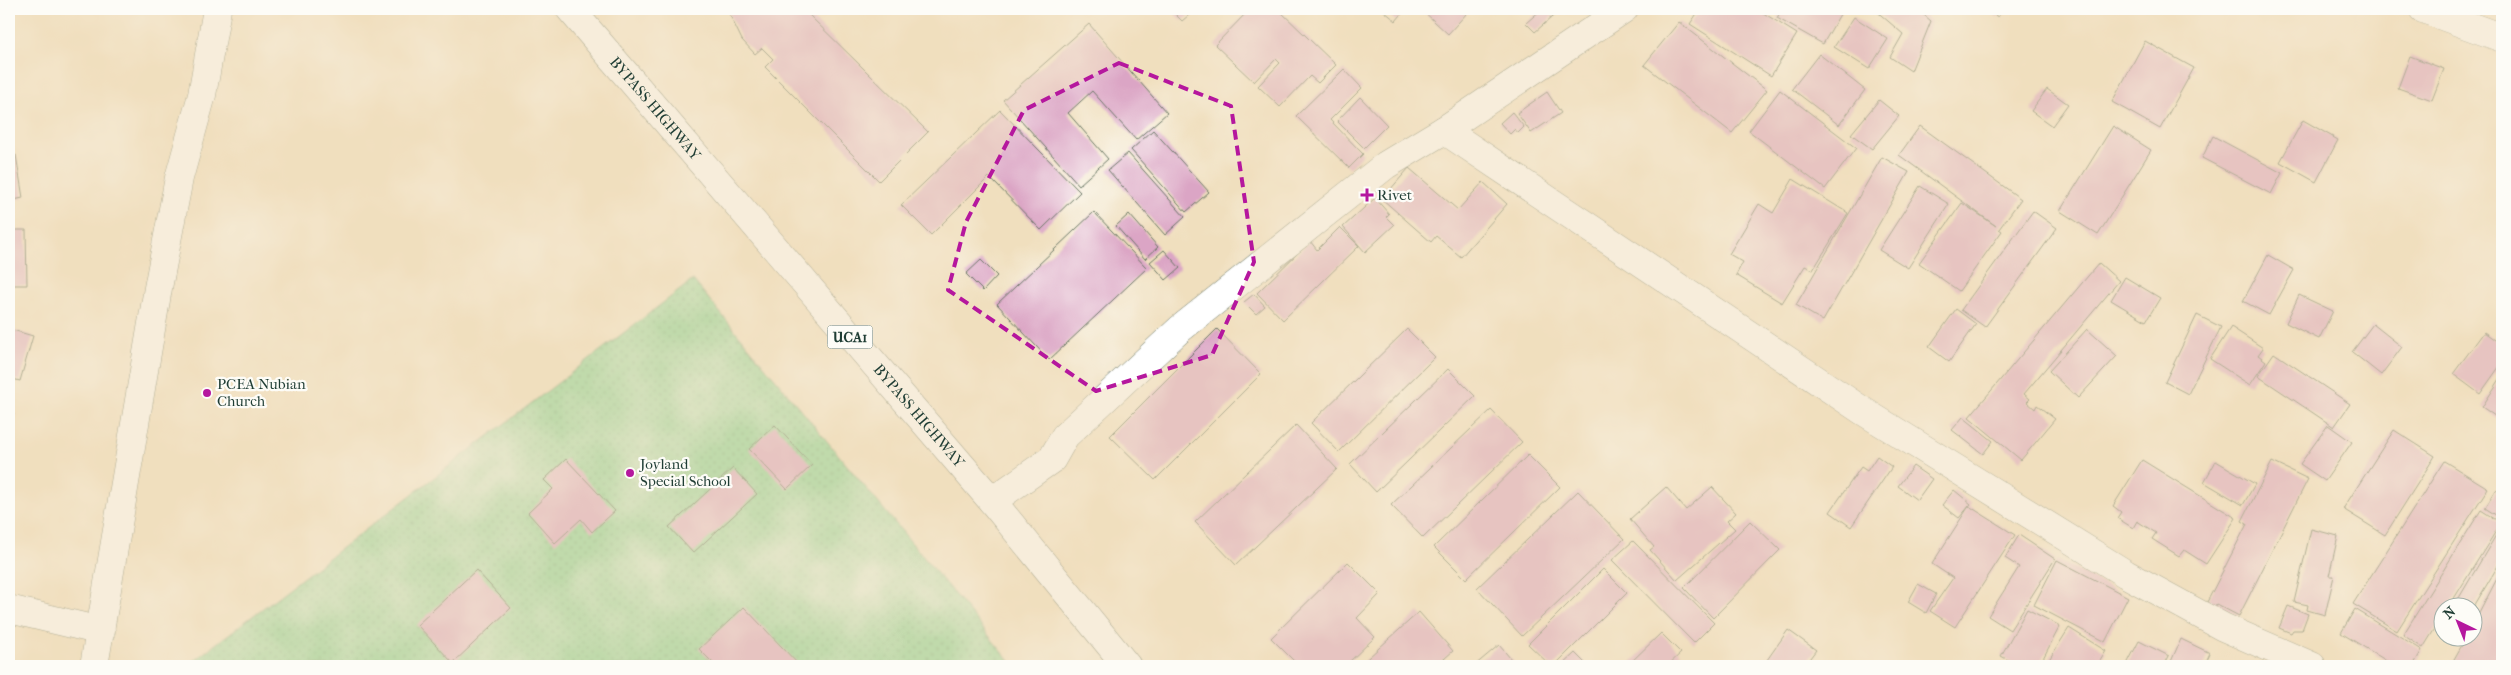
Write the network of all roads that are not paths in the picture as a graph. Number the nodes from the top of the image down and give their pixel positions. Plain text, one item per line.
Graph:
1 (217, 9) edge
2 (570, 9) edge
3 (1624, 9) edge
4 (2423, 9) edge
5 (2502, 38) edge
6 (1444, 130) junction
7 (992, 501) junction
8 (9, 609) edge
9 (101, 631) junction
10 (94, 666) edge
11 (1127, 666) edge
12 (2312, 666) edge

1 - 9 street
2 - 7 street, BYPASS HIGHWAY / UCA1
3 - 6 street
4 - 5 street
6 - 7 street
6 - 12 street
7 - 11 street, BYPASS HIGHWAY / UCA1
8 - 9 street
9 - 10 street

